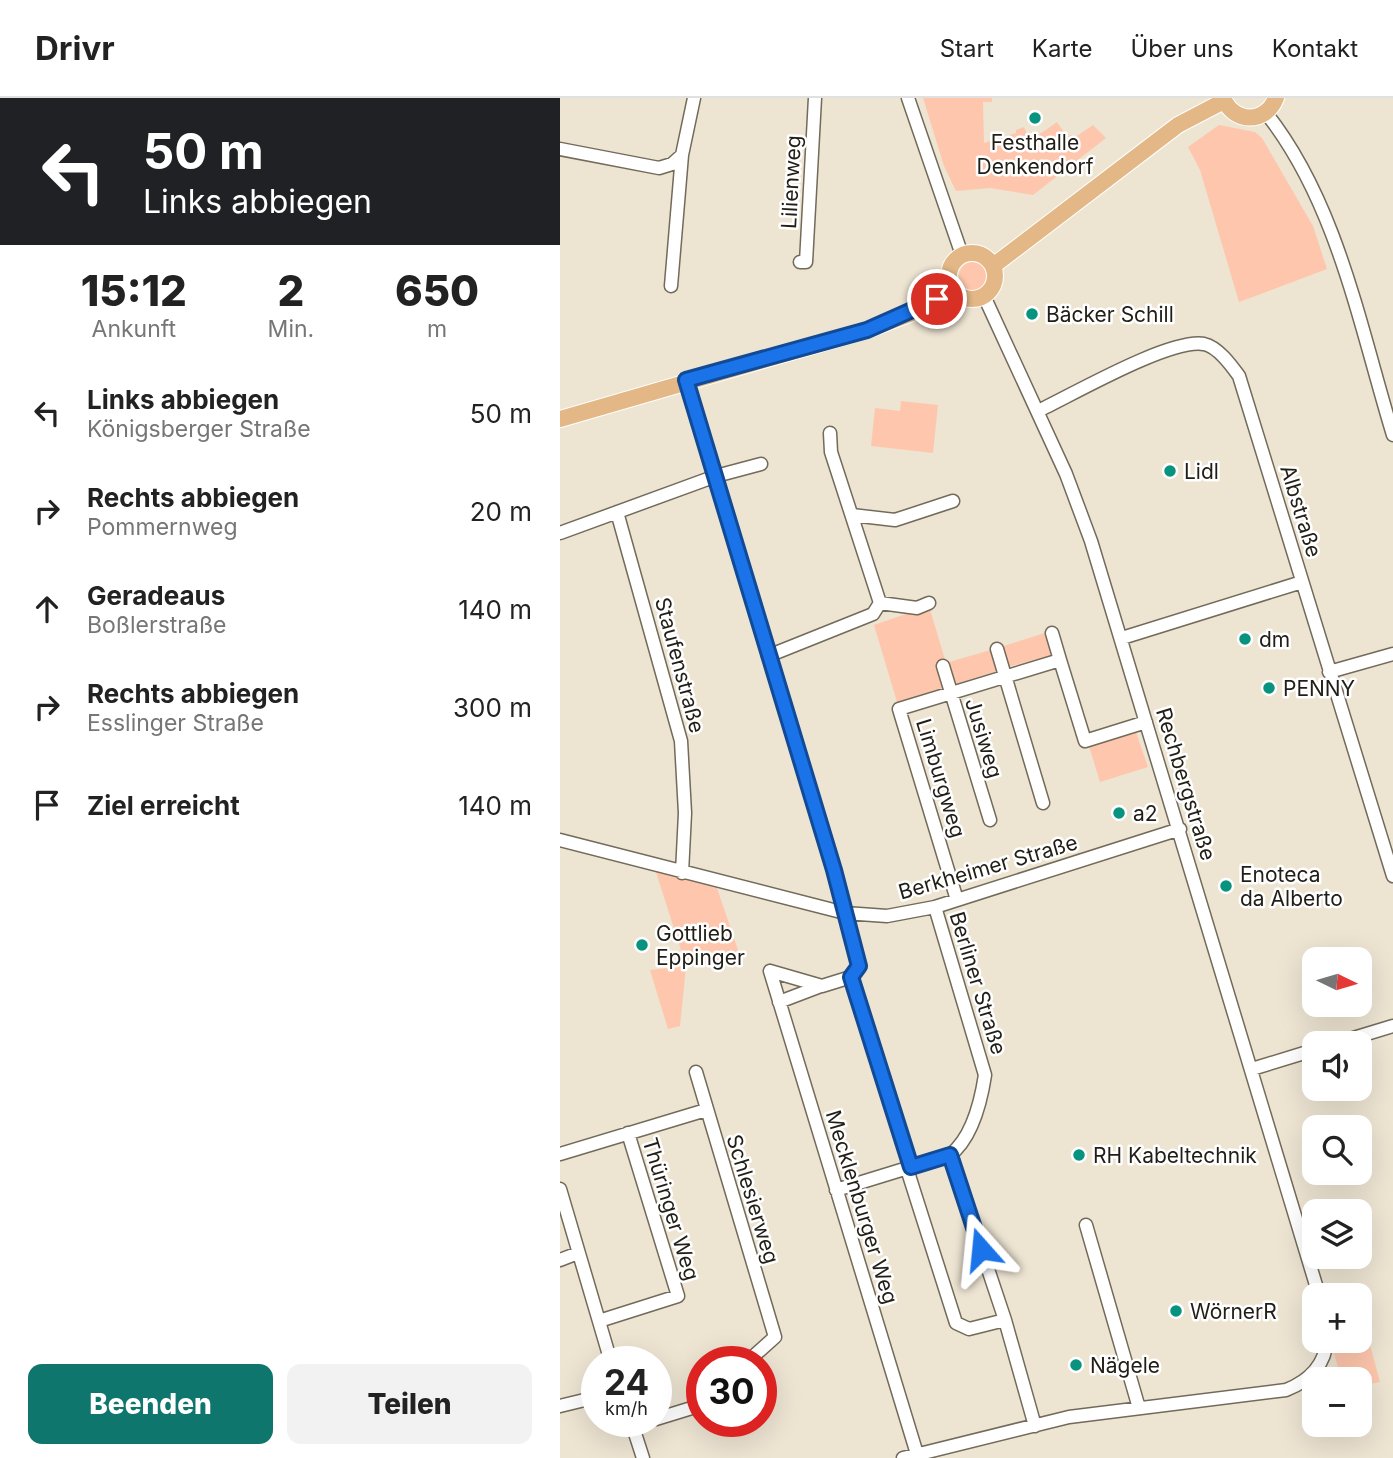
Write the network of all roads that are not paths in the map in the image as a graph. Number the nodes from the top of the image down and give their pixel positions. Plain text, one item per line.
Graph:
1 (694, 98) edge
2 (815, 98) edge
3 (908, 98) edge
4 (1276, 98) edge
5 (1224, 100) edge
6 (1266, 113) junction
7 (560, 149) edge
8 (682, 155) junction
9 (962, 256) junction
10 (800, 262) dead end
11 (993, 266) junction
12 (671, 286) dead end
13 (954, 290) junction
14 (984, 296) junction
15 (686, 380) junction
16 (1038, 411) junction
17 (560, 419) edge
18 (830, 433) dead end
19 (1393, 435) edge
20 (761, 464) dead end
21 (716, 476) junction
22 (953, 501) dead end
23 (617, 512) junction
24 (852, 515) junction
25 (560, 533) edge
26 (1302, 582) junction
27 (880, 603) junction
28 (929, 603) dead end
29 (1052, 633) dead end
30 (1122, 638) junction
31 (997, 649) dead end
32 (1393, 654) edge
33 (768, 656) junction
34 (1059, 660) junction
35 (943, 666) dead end
36 (1329, 672) junction
37 (1005, 676) junction
38 (950, 692) junction
39 (1146, 722) junction
40 (1043, 803) dead end
41 (989, 820) dead end
42 (1180, 829) junction
43 (560, 840) edge
44 (682, 873) junction
45 (1393, 876) edge
46 (957, 900) junction
47 (935, 907) junction
48 (845, 914) junction
49 (851, 977) junction
50 (821, 986) junction
51 (779, 1002) junction
52 (1393, 1026) edge
53 (1372, 1032) edge
54 (1302, 1054) edge
55 (1252, 1069) junction
56 (696, 1072) dead end
57 (706, 1110) junction
58 (628, 1133) junction
59 (560, 1154) edge
60 (950, 1155) junction
61 (909, 1168) junction
62 (560, 1189) edge
63 (836, 1189) junction
64 (1086, 1225) dead end
65 (578, 1253) junction
66 (560, 1260) edge
67 (1315, 1283) edge
68 (1005, 1320) junction
69 (599, 1321) junction
70 (606, 1346) edge
71 (765, 1346) edge
72 (1323, 1353) edge
73 (581, 1401) edge
74 (560, 1406) edge
75 (1139, 1408) junction
76 (1035, 1426) junction
77 (636, 1437) edge
78 (917, 1454) junction
79 (643, 1458) edge
80 (903, 1458) edge

1 - 8 street
2 - 10 street, Lilienweg
3 - 9 street
4 - 6 main road
5 - 6 main road
5 - 11 main road
6 - 19 street
7 - 8 street
8 - 12 street
9 - 11 main road
9 - 13 main road
11 - 14 main road
13 - 14 main road
13 - 15 main road
14 - 16 street, Rechbergstraße
15 - 17 main road
15 - 21 street
16 - 26 street, Albstraße
16 - 30 street, Rechbergstraße
18 - 24 street
20 - 21 street
21 - 23 street
21 - 33 street
22 - 24 street
23 - 25 street
23 - 44 street, Staufenstraße
24 - 27 street
26 - 30 street
26 - 36 street, Albstraße
27 - 28 street
27 - 33 street
29 - 34 street
30 - 39 street, Rechbergstraße
31 - 37 street
32 - 36 street
33 - 48 street
34 - 37 street, Limburgweg
34 - 39 street
35 - 38 street, Jusiweg
36 - 45 street, Albstraße
37 - 38 street, Limburgweg
37 - 40 street
38 - 41 street, Jusiweg
38 - 46 street, Limburgweg
39 - 42 street, Rechbergstraße
42 - 46 street, Berkheimer Straße
42 - 55 street, Rechbergstraße
43 - 44 street, Berkheimer Straße
44 - 48 street, Berkheimer Straße
46 - 47 street, Berkheimer Straße
47 - 48 street, Berkheimer Straße
47 - 60 street, Berliner Straße
48 - 49 street
49 - 50 street
49 - 61 street
50 - 51 street
50 - 51 street, Mecklenburger Weg
51 - 63 street, Mecklenburger Weg
52 - 53 street
54 - 55 street
55 - 67 street, Rechbergstraße
56 - 57 street, Schlesierweg
57 - 58 street
57 - 71 street, Schlesierweg
58 - 59 street
58 - 69 street, Thüringer Weg
60 - 61 street
60 - 68 street
61 - 63 street
61 - 68 street
62 - 65 street
63 - 78 street, Mecklenburger Weg
64 - 75 street
65 - 66 street
65 - 69 street
68 - 76 street
69 - 70 street
72 - 75 street
73 - 74 street
75 - 76 street
76 - 78 street
77 - 79 street
78 - 80 street

